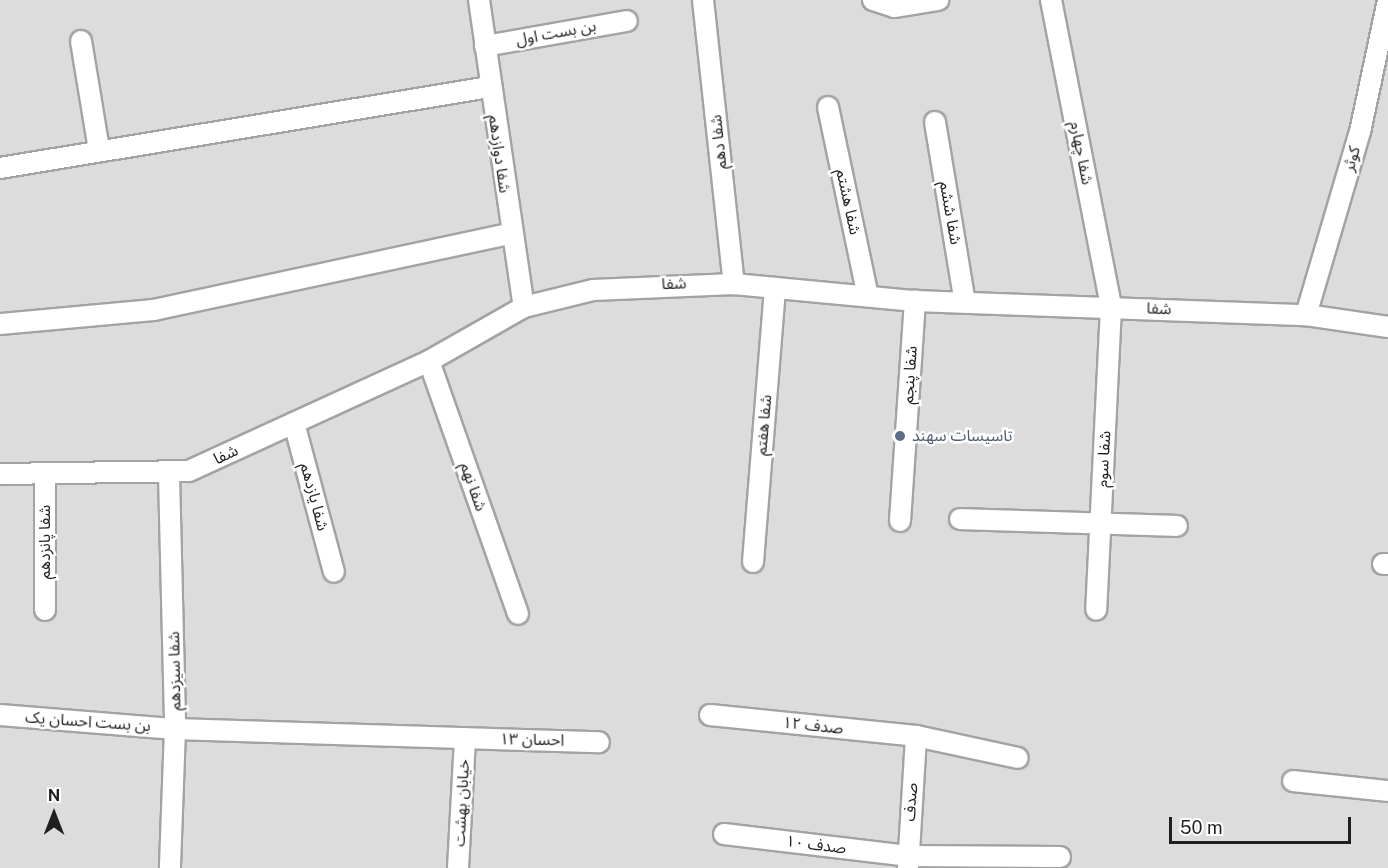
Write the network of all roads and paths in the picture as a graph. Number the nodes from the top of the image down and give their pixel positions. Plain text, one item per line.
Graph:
1 (478, 0) edge
2 (704, 0) edge
3 (873, 0) edge
4 (938, 0) edge
5 (1051, 0) edge
6 (1388, 0) edge
7 (627, 21) dead end
8 (81, 41) dead end
9 (485, 46) junction
10 (490, 87) junction
11 (828, 107) dead end
12 (934, 122) dead end
13 (99, 150) junction
14 (0, 168) edge
15 (510, 234) junction
16 (734, 284) junction
17 (775, 288) junction
18 (868, 296) junction
19 (915, 301) junction
20 (965, 303) junction
21 (524, 306) junction
22 (1111, 307) junction
23 (1306, 315) junction
24 (0, 324) edge
25 (1388, 327) edge
26 (429, 361) junction
27 (294, 423) junction
28 (0, 474) edge
29 (45, 474) junction
30 (169, 475) junction
31 (960, 519) dead end
32 (900, 521) dead end
33 (1101, 524) junction
34 (1177, 526) dead end
35 (753, 562) dead end
36 (334, 572) dead end
37 (45, 610) dead end
38 (1096, 610) dead end
39 (518, 614) dead end
40 (0, 715) edge
41 (710, 715) dead end
42 (175, 729) junction
43 (916, 736) junction
44 (465, 738) junction
45 (599, 742) dead end
46 (1018, 759) dead end
47 (1293, 781) dead end
48 (1388, 791) edge
49 (724, 834) dead end
50 (1060, 857) dead end
51 (908, 862) edge
52 (170, 868) edge
53 (458, 868) edge

1 - 9 street, شفا دوازدهم
2 - 16 street, شفا دهم
3 - 4 street
5 - 22 street, شفا چهارم
6 - 23 street, کوثر
7 - 9 street, بن بست اول
8 - 13 street
9 - 10 street, شفا دوازدهم
10 - 13 street
10 - 15 street, شفا دوازدهم
11 - 18 street, شفا هشتم
12 - 20 street, شفا ششم
13 - 14 street
15 - 21 street, شفا دوازدهم
15 - 24 street
16 - 17 street, شفا
16 - 21 street, شفا
17 - 18 street, شفا
17 - 35 street, شفا هفتم
18 - 19 street, شفا
19 - 20 street, شفا
19 - 32 street, شفا پنجم
20 - 22 street, شفا
21 - 26 street, شفا
22 - 23 street, شفا
22 - 33 street, شفا سوم
23 - 25 street, شفا
26 - 27 street, شفا
26 - 39 street, شفا نهم
27 - 30 street, شفا
27 - 36 street, شفا یازدهم
28 - 29 street, شفا
29 - 30 street, شفا
29 - 37 street, شفا پانزدهم
30 - 42 street, شفا سیزدهم
31 - 33 street
33 - 34 street
33 - 38 street, شفا سوم
40 - 42 street, بن بست احسان یک
41 - 43 street, صدف ۱۲
42 - 44 street, بن بست احسان یک
42 - 52 street, شفا سیزدهم
43 - 46 street, صدف ۱۲
43 - 51 street, صدف
44 - 45 street, احسان ۱۳
44 - 53 street, خیابان بهشت
47 - 48 street
49 - 51 street, صدف ۱۰
50 - 51 street, صدف ۱۰

